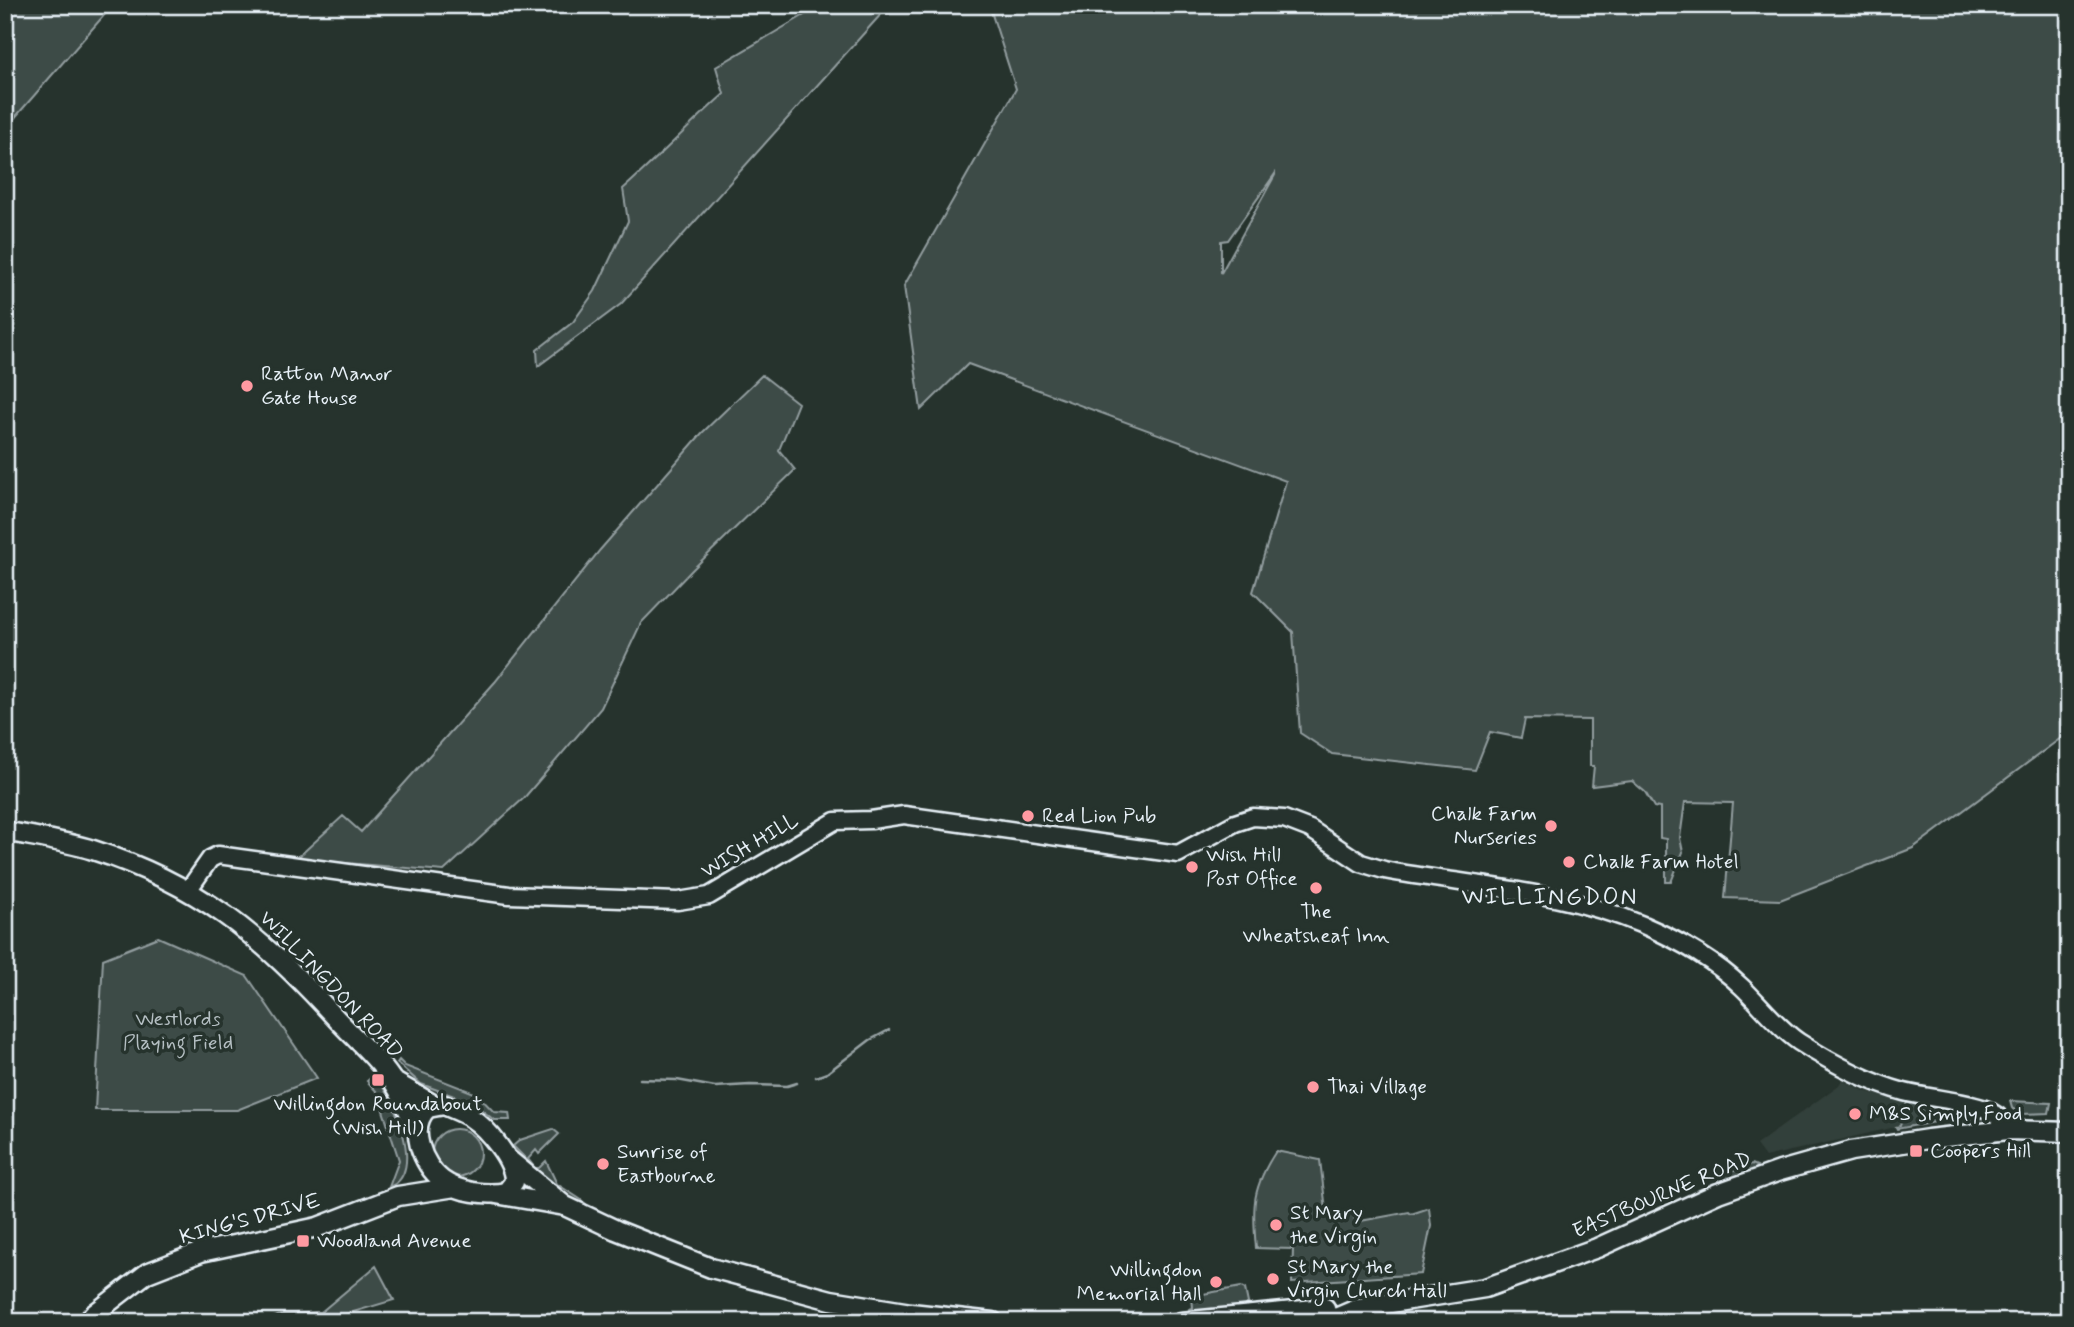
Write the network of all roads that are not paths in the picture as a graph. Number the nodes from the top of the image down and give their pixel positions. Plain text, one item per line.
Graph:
1 (5, 831) edge
2 (189, 889) junction
3 (393, 1081) junction
4 (436, 1106) junction
5 (2008, 1130) junction
6 (417, 1131) junction
7 (2069, 1132) edge
8 (422, 1151) junction
9 (508, 1159) junction
10 (455, 1188) junction
11 (494, 1194) junction
12 (398, 1196) junction
13 (565, 1206) junction
14 (1359, 1308) junction
15 (87, 1322) edge
16 (993, 1322) edge
17 (1181, 1322) edge
18 (1306, 1322) edge

1 - 2 main road, WILLINGDON ROAD
2 - 3 main road, WILLINGDON ROAD
2 - 5 street, WISH HILL
3 - 4 main road, WILLINGDON ROAD
3 - 6 main road, WILLINGDON ROAD
4 - 6 main road
4 - 9 main road, WILLINGDON ROAD
5 - 7 main road, EASTBOURNE ROAD
5 - 14 main road, EASTBOURNE ROAD
6 - 8 main road, WILLINGDON ROAD
8 - 10 main road
8 - 12 main road, KING'S DRIVE
9 - 11 main road
9 - 13 main road
10 - 11 main road, KING'S DRIVE
10 - 12 main road, KING'S DRIVE
11 - 13 main road
12 - 15 main road, KING'S DRIVE
13 - 16 main road
14 - 17 main road, EASTBOURNE ROAD
14 - 18 main road, EASTBOURNE ROAD

